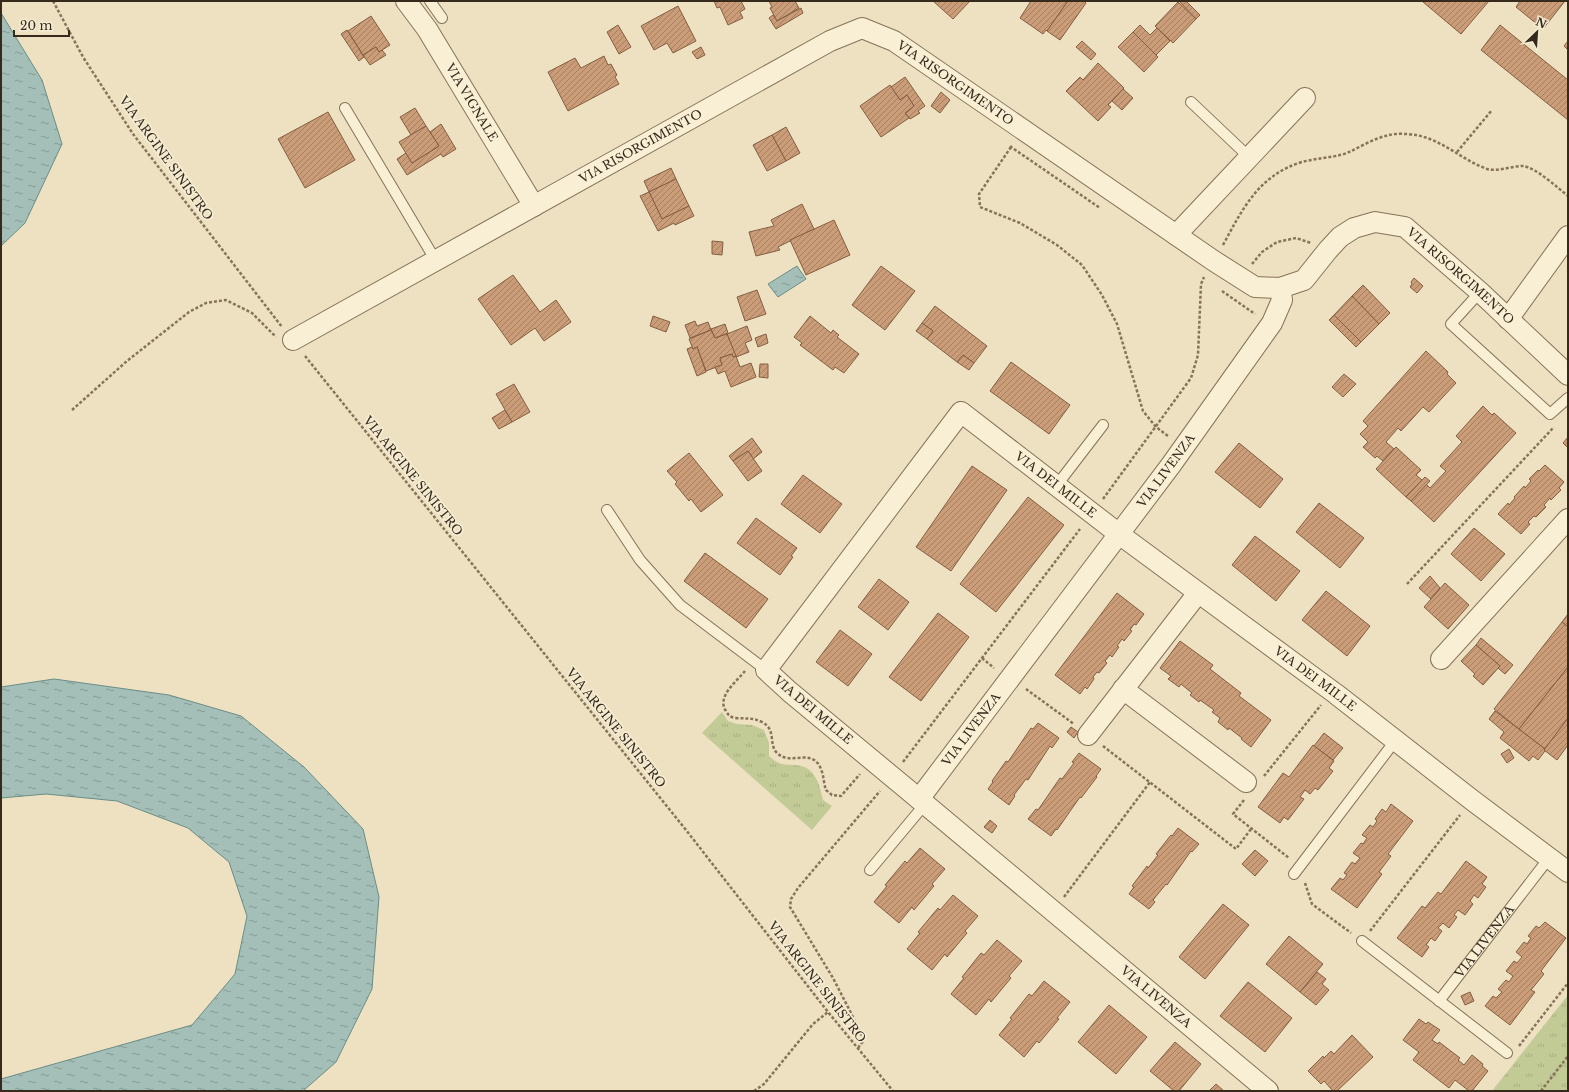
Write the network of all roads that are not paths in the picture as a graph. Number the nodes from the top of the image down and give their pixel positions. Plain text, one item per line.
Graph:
1 (406, 1) edge
2 (430, 1) edge
3 (442, 18) dead end
4 (1305, 98) dead end
5 (1191, 102) dead end
6 (345, 108) dead end
7 (1249, 157) junction
8 (534, 206) junction
9 (1176, 235) junction
10 (1568, 236) edge
11 (436, 261) junction
12 (1280, 288) junction
13 (1480, 292) junction
14 (1508, 319) junction
15 (293, 340) road end
16 (1568, 375) edge
17 (1568, 398) edge
18 (1103, 425) dead end
19 (1057, 485) junction
20 (607, 510) dead end
21 (1568, 519) edge
22 (1119, 534) junction
23 (1198, 593) junction
24 (1441, 659) dead end
25 (760, 665) junction
26 (1123, 689) junction
27 (1088, 735) road end
28 (1395, 741) junction
29 (1252, 785) road end
30 (922, 802) junction
31 (1549, 858) junction
32 (870, 870) dead end
33 (1297, 870) road end
34 (1568, 872) edge
35 (1362, 941) road end
36 (1439, 1000) junction
37 (1507, 1053) road end
38 (1268, 1091) edge

1 - 8 street, VIA VIGNALE
2 - 3 lane
4 - 7 street
5 - 7 lane
6 - 11 lane
7 - 9 street
8 - 9 street, VIA RISORGIMENTO
8 - 11 street, VIA RISORGIMENTO
9 - 12 street, VIA RISORGIMENTO
10 - 14 street
11 - 15 street, VIA RISORGIMENTO
12 - 13 street, VIA RISORGIMENTO
12 - 22 street, VIA LIVENZA
13 - 14 street, VIA RISORGIMENTO
13 - 17 lane
14 - 16 street, VIA RISORGIMENTO
18 - 19 lane
19 - 22 street, VIA DEI MILLE
19 - 25 street, VIA DEI MILLE
20 - 25 lane
21 - 24 street
22 - 23 street, VIA DEI MILLE
22 - 30 street, VIA LIVENZA
23 - 26 street
23 - 28 street, VIA DEI MILLE
25 - 30 street, VIA DEI MILLE
26 - 27 street
26 - 29 street
28 - 31 street, VIA DEI MILLE
28 - 33 lane
30 - 32 lane
30 - 38 street, VIA LIVENZA
31 - 34 street, VIA DEI MILLE
31 - 36 lane, VIA LIVENZA
35 - 36 lane
36 - 37 lane

